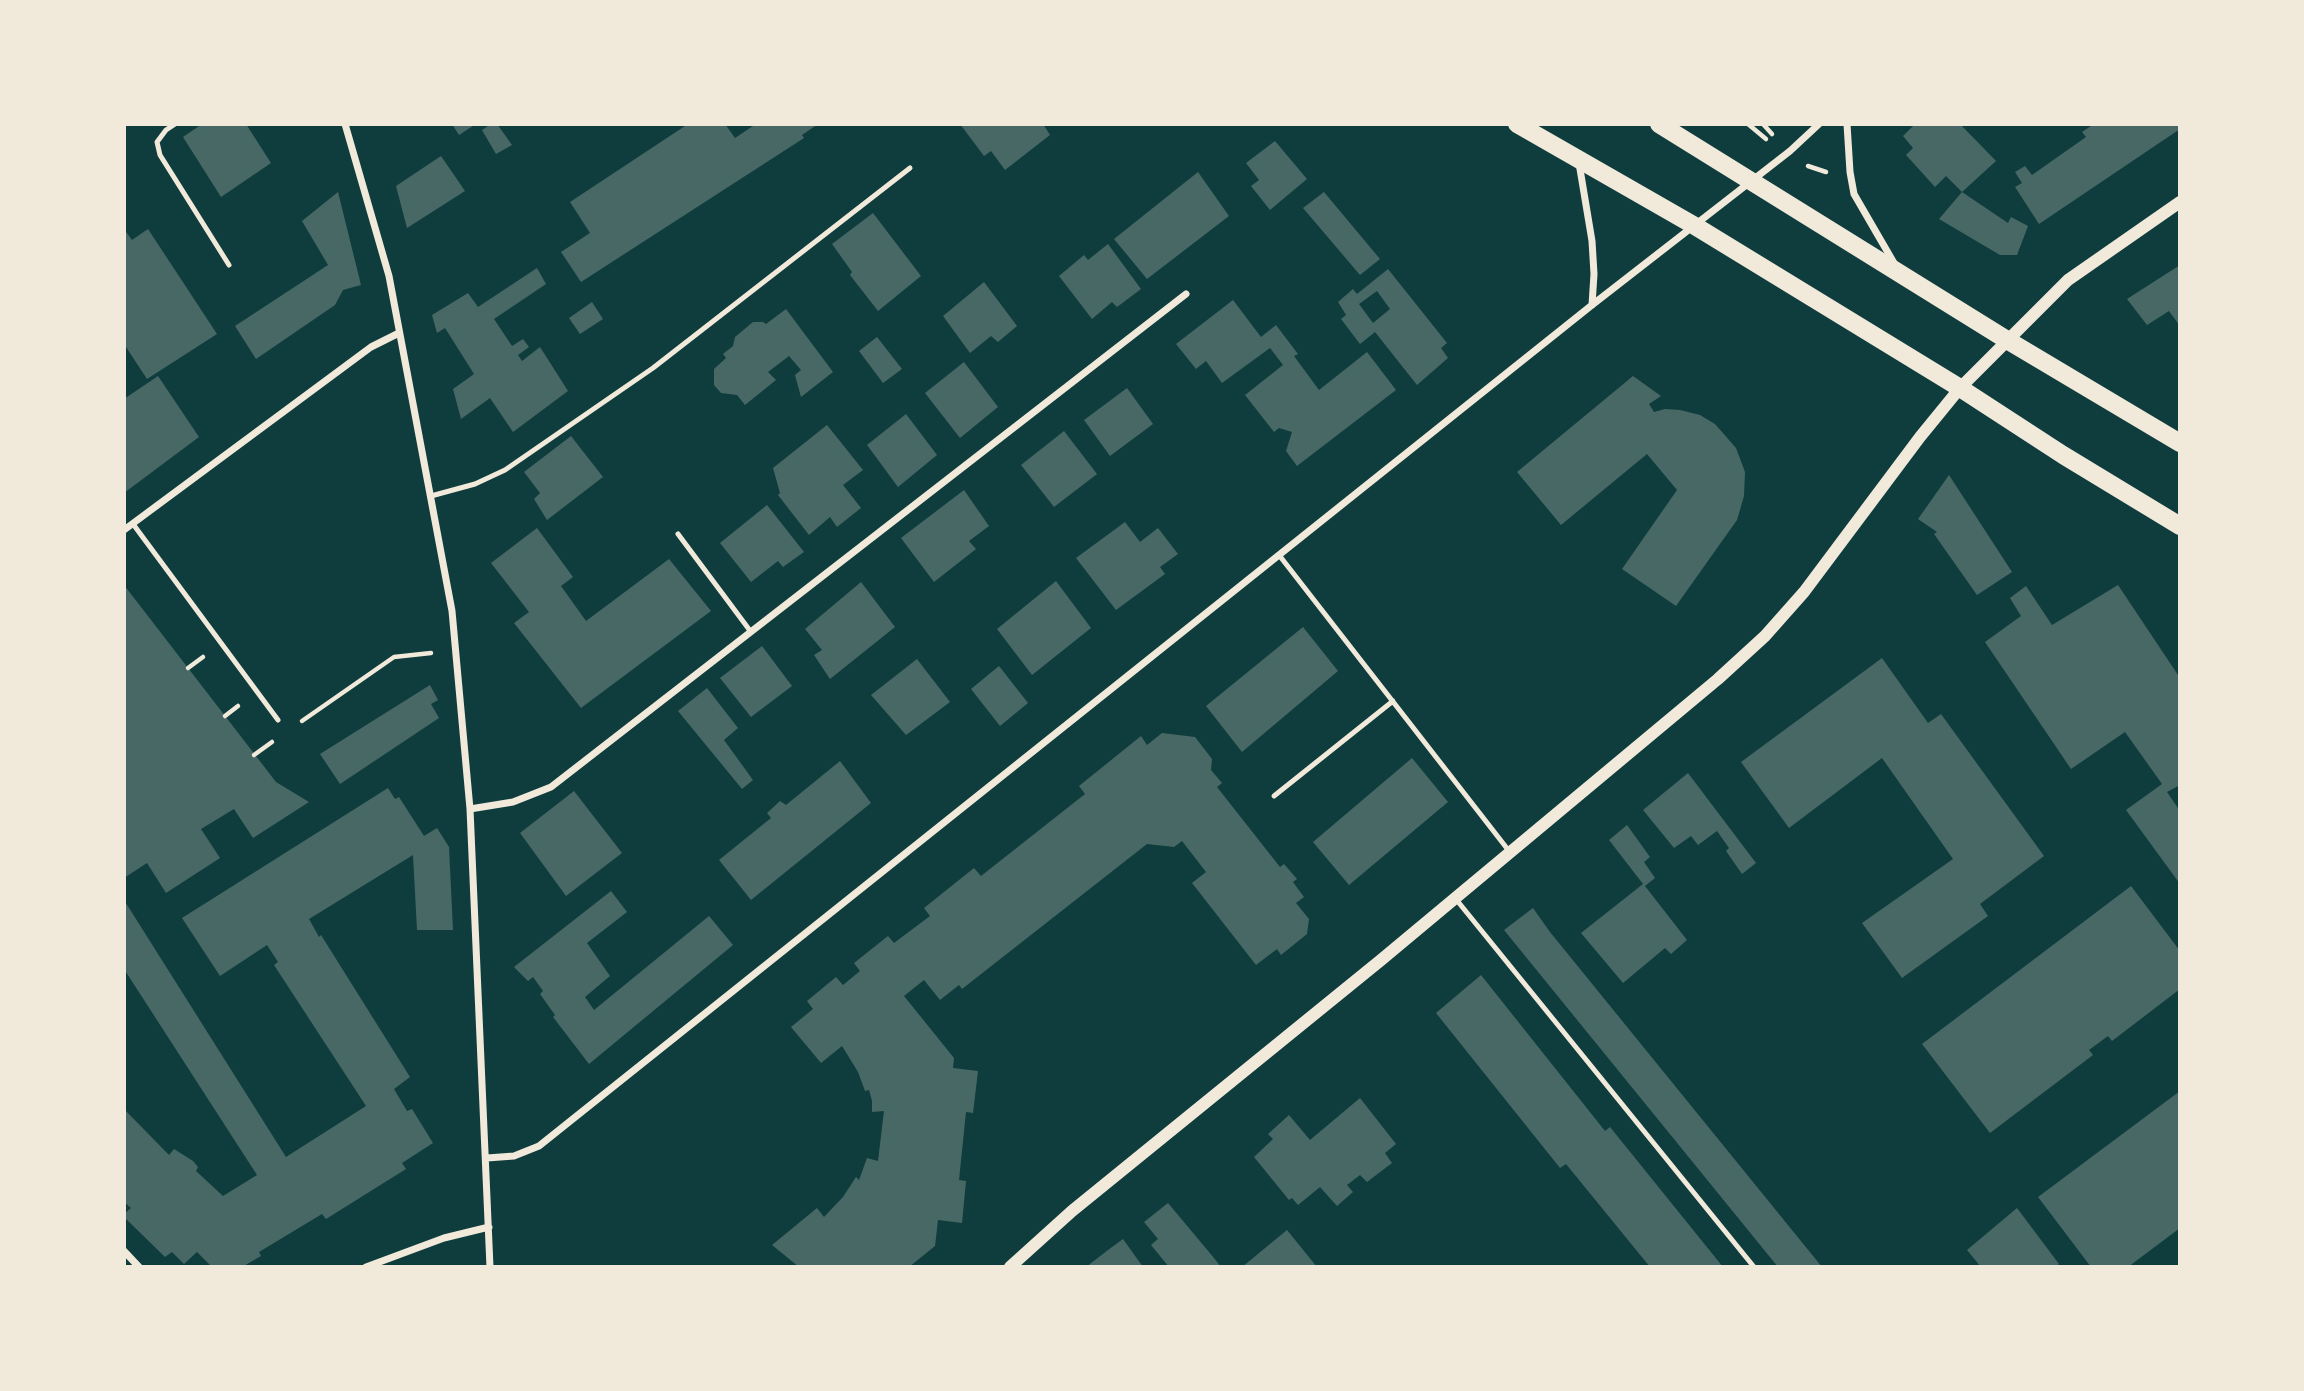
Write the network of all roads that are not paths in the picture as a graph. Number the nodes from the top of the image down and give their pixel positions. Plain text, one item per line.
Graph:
1 (175, 124) edge
2 (345, 124) edge
3 (1517, 124) edge
4 (1659, 124) edge
5 (1819, 124) edge
6 (1847, 124) edge
7 (1578, 159) junction
8 (910, 168) dead end
9 (1751, 180) junction
10 (2180, 202) edge
11 (1695, 226) junction
12 (229, 265) dead end
13 (1899, 273) junction
14 (1186, 294) dead end
15 (1592, 305) junction
16 (399, 333) junction
17 (2007, 340) junction
18 (1960, 388) junction
19 (2180, 443) edge
20 (431, 496) junction
21 (133, 524) junction
22 (2180, 526) edge
23 (124, 530) edge
24 (678, 534) dead end
25 (1279, 555) junction
26 (751, 632) junction
27 (1393, 701) junction
28 (278, 720) dead end
29 (1275, 796) dead end
30 (470, 809) junction
31 (1510, 852) junction
32 (1455, 898) junction
33 (487, 1158) junction
34 (489, 1227) junction
35 (124, 1251) edge
36 (139, 1267) edge
37 (366, 1267) edge
38 (490, 1267) edge
39 (1010, 1267) edge
40 (1754, 1267) edge

1 - 12 lane
2 - 16 street
3 - 7 main road
4 - 9 main road
5 - 9 street
6 - 13 street
7 - 11 main road
7 - 15 street
8 - 20 lane
9 - 11 street
9 - 13 main road
10 - 17 street
11 - 15 street
11 - 18 main road
13 - 17 main road
14 - 26 street
15 - 25 street
16 - 20 street
16 - 21 street
17 - 18 street
17 - 19 main road
18 - 22 main road
18 - 31 street
20 - 30 street
21 - 23 street
21 - 28 lane
24 - 26 lane
25 - 27 lane
25 - 33 street
26 - 30 street
27 - 29 lane
27 - 31 lane
30 - 33 street
31 - 32 street
32 - 39 street
32 - 40 lane
33 - 34 street
34 - 37 street
34 - 38 street
35 - 36 street

